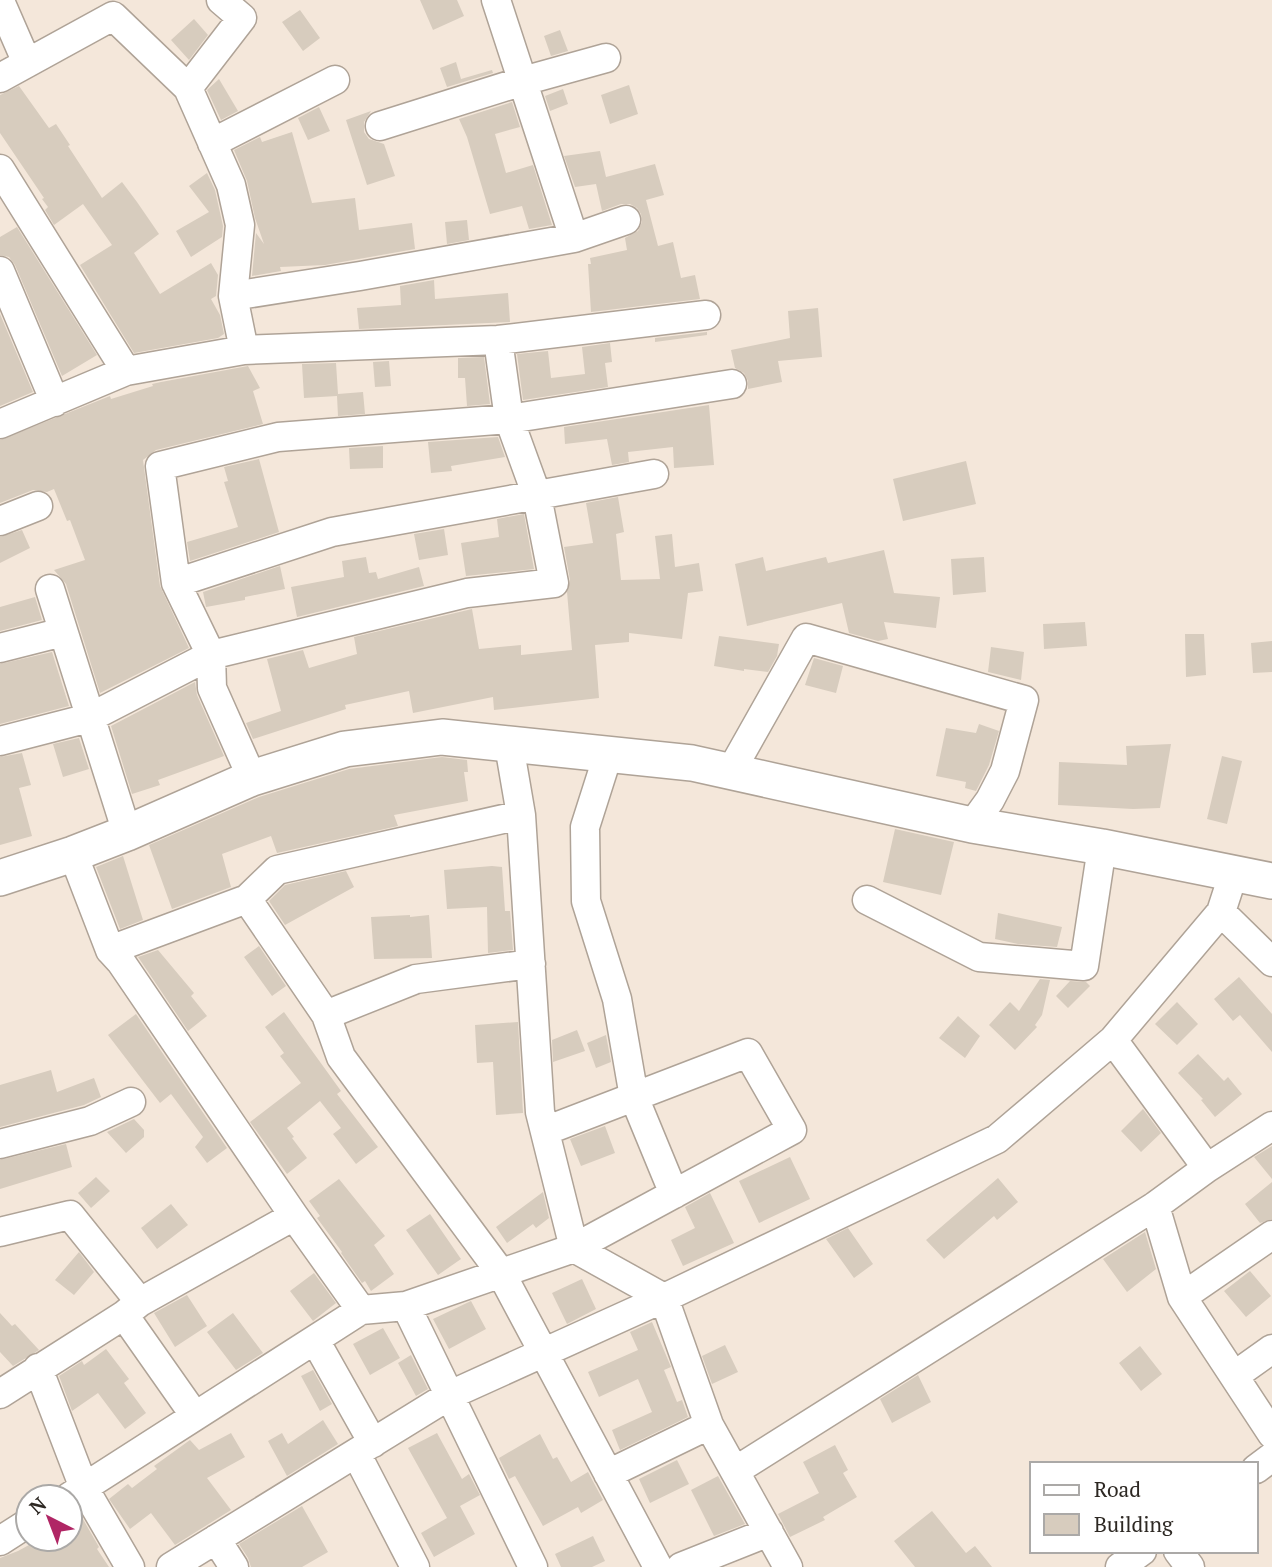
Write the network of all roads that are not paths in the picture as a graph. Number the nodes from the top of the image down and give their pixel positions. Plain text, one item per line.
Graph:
1 (221, 0) edge
2 (0, 1) edge
3 (503, 2) edge
4 (104, 8) edge
5 (606, 58) dead end
6 (27, 63) junction
7 (0, 78) edge
8 (335, 80) dead end
9 (523, 81) junction
10 (188, 88) junction
11 (380, 126) dead end
12 (212, 143) junction
13 (0, 169) edge
14 (626, 220) dead end
15 (575, 238) junction
16 (0, 271) edge
17 (233, 296) junction
18 (706, 315) dead end
19 (498, 340) junction
20 (244, 350) junction
21 (126, 371) junction
22 (732, 383) dead end
23 (55, 402) junction
24 (509, 419) junction
25 (0, 424) edge
26 (654, 474) dead end
27 (537, 496) junction
28 (38, 506) dead end
29 (0, 521) edge
30 (176, 583) junction
31 (50, 589) dead end
32 (63, 632) junction
33 (0, 648) edge
34 (211, 655) junction
35 (89, 718) junction
36 (0, 741) edge
37 (509, 745) junction
38 (606, 753) junction
39 (731, 771) junction
40 (252, 778) junction
41 (521, 815) junction
42 (972, 825) junction
43 (127, 833) junction
44 (1102, 847) junction
45 (73, 854) junction
46 (1233, 875) junction
47 (0, 878) edge
48 (1272, 881) edge
49 (247, 899) junction
50 (867, 900) dead end
51 (1221, 912) junction
52 (110, 950) junction
53 (1272, 962) edge
54 (531, 964) junction
55 (326, 1015) junction
56 (1113, 1040) junction
57 (634, 1097) junction
58 (131, 1102) dead end
59 (1272, 1126) edge
60 (545, 1131) junction
61 (0, 1144) edge
62 (1207, 1168) junction
63 (674, 1194) junction
64 (1155, 1206) junction
65 (294, 1216) junction
66 (0, 1232) edge
67 (1272, 1235) edge
68 (574, 1248) junction
69 (501, 1273) junction
70 (1182, 1297) junction
71 (664, 1298) junction
72 (406, 1306) junction
73 (132, 1309) junction
74 (361, 1310) junction
75 (315, 1339) junction
76 (1272, 1349) edge
77 (544, 1352) junction
78 (38, 1368) junction
79 (1234, 1376) junction
80 (0, 1394) edge
81 (450, 1395) junction
82 (195, 1416) junction
83 (709, 1425) junction
84 (1272, 1434) edge
85 (365, 1448) junction
86 (735, 1471) junction
87 (608, 1474) junction
88 (74, 1483) edge
89 (84, 1487) edge
90 (84, 1502) edge
91 (769, 1532) junction
92 (216, 1539) junction
93 (1139, 1553) edge
94 (130, 1567) edge
95 (172, 1567) edge
96 (234, 1567) edge
97 (415, 1567) edge
98 (533, 1567) edge
99 (658, 1567) edge
100 (681, 1567) edge
101 (788, 1567) edge
102 (1120, 1567) edge

1 - 10 street
2 - 6 street
3 - 9 street
4 - 6 street
4 - 10 street
5 - 9 street
6 - 7 street
8 - 12 street
9 - 11 street
9 - 15 street
10 - 12 street
12 - 17 street
13 - 21 street
14 - 15 street
15 - 17 street
16 - 23 street
17 - 20 street
18 - 19 street
19 - 20 street
19 - 24 street
20 - 21 street
21 - 23 street
22 - 24 street
23 - 25 street
24 - 27 street
24 - 30 street
26 - 27 street
27 - 30 street
27 - 34 street
28 - 29 street
30 - 34 street
31 - 32 street
32 - 33 street
32 - 35 street
34 - 35 street
34 - 40 street
35 - 36 street
35 - 43 street
37 - 38 main road
37 - 40 main road
37 - 41 street
38 - 39 main road
38 - 57 street
39 - 42 main road
39 - 42 street
40 - 43 main road
41 - 49 street
41 - 54 street
42 - 44 main road
43 - 45 main road
44 - 46 main road
44 - 50 street
45 - 47 main road
45 - 52 street
46 - 48 main road
46 - 51 street
49 - 52 street
49 - 55 street
51 - 53 street
51 - 56 street
52 - 65 street
54 - 55 street
54 - 60 street
55 - 69 street
56 - 62 street
56 - 71 street
57 - 60 street
57 - 63 street
57 - 63 street
58 - 61 street
59 - 62 street
60 - 68 street
62 - 64 street
63 - 68 street
64 - 70 street
64 - 86 street
65 - 73 street
65 - 74 street
66 - 73 street
67 - 70 street
68 - 69 street
68 - 71 street
69 - 72 street
69 - 77 street
70 - 79 street
71 - 77 street
71 - 83 street
72 - 74 street
72 - 81 street
73 - 78 street
73 - 82 street
74 - 75 street
75 - 82 street
75 - 85 street
76 - 79 street
77 - 81 street
77 - 87 street
78 - 80 street
78 - 88 street
79 - 84 street
81 - 85 street
81 - 98 street
82 - 89 street
83 - 86 street
83 - 87 street
85 - 92 street
85 - 97 street
86 - 91 street
87 - 99 street
90 - 94 street
91 - 100 street
91 - 101 street
92 - 95 street
92 - 96 street
93 - 102 street

